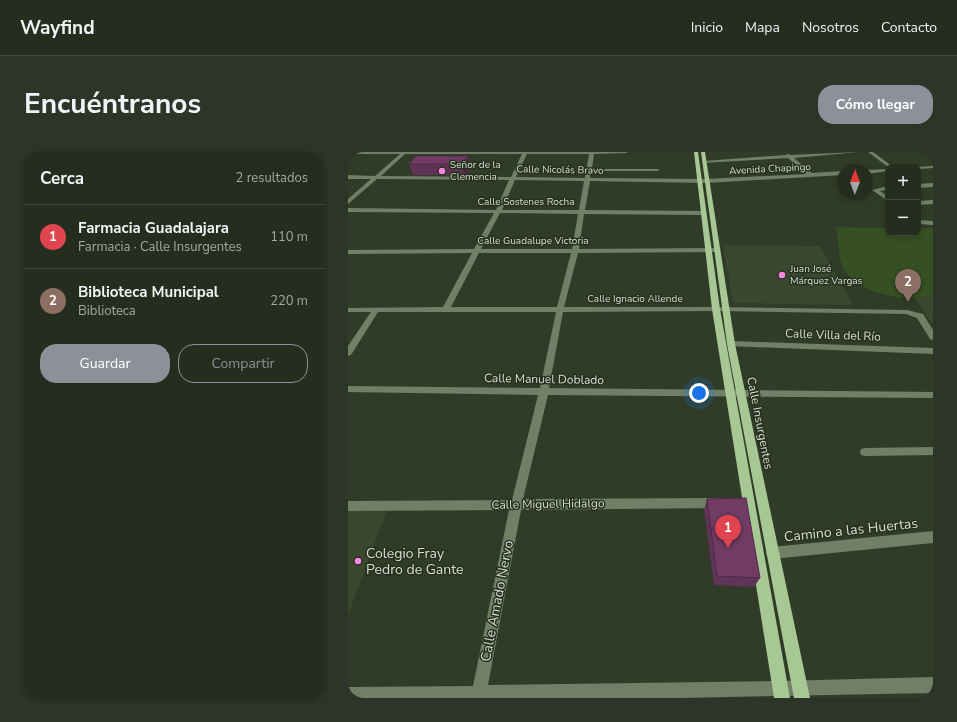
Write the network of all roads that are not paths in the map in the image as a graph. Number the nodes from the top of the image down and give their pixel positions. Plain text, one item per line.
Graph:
1 (525, 152) edge
2 (592, 152) edge
3 (626, 152) edge
4 (696, 152) edge
5 (785, 152) edge
6 (857, 152) edge
7 (870, 152) edge
8 (348, 153) edge
9 (404, 153) edge
10 (790, 156) junction
11 (703, 157) edge
12 (887, 164) edge
13 (933, 167) edge
14 (921, 168) edge
15 (589, 170) junction
16 (658, 170) dead end
17 (885, 170) edge
18 (873, 171) edge
19 (837, 173) edge
20 (811, 175) junction
21 (348, 177) edge
22 (376, 177) junction
23 (512, 178) junction
24 (587, 180) junction
25 (702, 181) junction
26 (921, 186) edge
27 (933, 186) edge
28 (885, 188) edge
29 (885, 197) edge
30 (348, 202) edge
31 (933, 202) edge
32 (921, 203) edge
33 (348, 210) edge
34 (498, 211) junction
35 (582, 212) junction
36 (704, 213) junction
37 (921, 222) edge
38 (933, 223) edge
39 (714, 250) junction
40 (575, 251) junction
41 (348, 252) edge
42 (477, 252) junction
43 (560, 309) junction
44 (721, 309) junction
45 (348, 310) edge
46 (376, 310) junction
47 (446, 310) junction
48 (933, 337) edge
49 (731, 344) junction
50 (933, 351) edge
51 (348, 353) edge
52 (348, 390) edge
53 (544, 391) junction
54 (736, 395) junction
55 (933, 395) edge
56 (933, 451) edge
57 (865, 452) dead end
58 (740, 502) junction
59 (762, 502) junction
60 (516, 505) junction
61 (348, 506) edge
62 (933, 537) edge
63 (772, 553) junction
64 (933, 685) edge
65 (801, 693) edge
66 (781, 694) edge
67 (348, 695) edge
68 (479, 696) edge

1 - 2 street
1 - 9 street
1 - 23 street
2 - 3 street
2 - 15 street, Calle Amado Nervo
4 - 25 main road, Calle Insurgentes
5 - 10 street
6 - 10 street
7 - 12 street
8 - 9 street
9 - 22 street
10 - 11 street
10 - 20 street
11 - 25 main road, Calle Insurgentes
13 - 14 street
15 - 16 street
15 - 24 street, Calle Amado Nervo
17 - 18 street
19 - 20 street, Avenida Chapingo
20 - 25 street, Avenida Chapingo
21 - 22 street, Calle Nicolás Bravo
22 - 23 street, Calle Nicolás Bravo
22 - 30 street
23 - 24 street, Calle Nicolás Bravo
23 - 34 street
24 - 25 street, Calle Nicolás Bravo
24 - 35 street, Calle Amado Nervo
25 - 36 main road, Calle Insurgentes
25 - 39 main road, Calle Insurgentes
26 - 27 street
28 - 29 street
31 - 32 street
33 - 34 street, Calle Sostenes Rocha
34 - 35 street, Calle Sostenes Rocha
34 - 42 street
35 - 36 street, Calle Sostenes Rocha
35 - 40 street, Calle Amado Nervo
36 - 39 main road, Calle Insurgentes
37 - 38 street
39 - 40 street, Calle Guadalupe Victoria
39 - 44 main road, Calle Insurgentes
40 - 42 street, Calle Guadalupe Victoria
40 - 43 street, Calle Amado Nervo
41 - 42 street, Calle Guadalupe Victoria
42 - 47 street
43 - 44 street, Calle Ignacio Allende
43 - 47 street, Calle Ignacio Allende
43 - 53 street, Calle Amado Nervo
44 - 48 street, Calle Ignacio Allende
44 - 49 main road, Calle Insurgentes
44 - 54 main road, Calle Insurgentes
45 - 46 street, Calle Ignacio Allende
46 - 47 street, Calle Ignacio Allende
46 - 51 street
49 - 50 street, Calle Villa del Río
49 - 54 main road, Calle Insurgentes
52 - 53 street, Calle Manuel Doblado
53 - 54 street, Calle Manuel Doblado
53 - 60 street, Calle Amado Nervo
54 - 55 street, Calle Manuel Doblado
54 - 58 main road, Calle Insurgentes
54 - 59 main road, Calle Insurgentes
56 - 57 street
58 - 59 street, Calle Miguel Hidalgo
58 - 60 street, Calle Miguel Hidalgo
58 - 66 main road, Calle Insurgentes
59 - 63 main road, Calle Insurgentes
60 - 61 street, Calle Miguel Hidalgo
60 - 68 street, Calle Amado Nervo
62 - 63 street, Camino a las Huertas
63 - 65 main road, Calle Insurgentes
64 - 65 street
65 - 66 street
66 - 68 street
67 - 68 street

